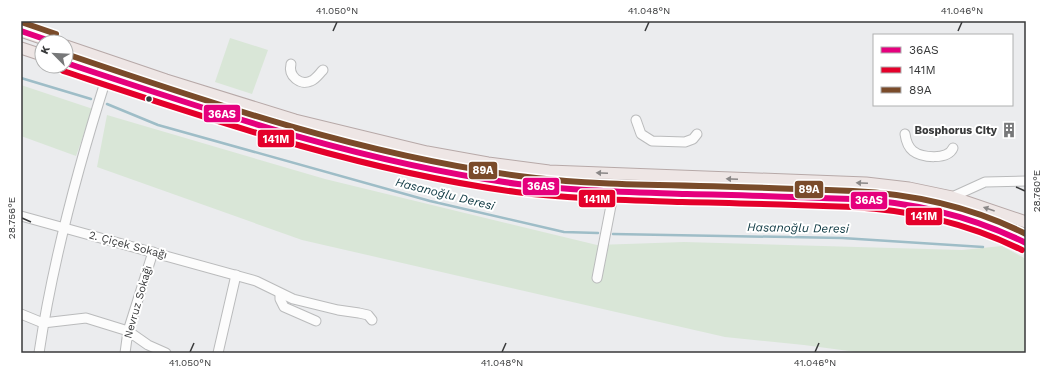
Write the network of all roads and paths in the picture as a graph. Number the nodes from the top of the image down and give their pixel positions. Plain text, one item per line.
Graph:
1 (21, 31) edge
2 (34, 35) edge
3 (21, 48) edge
4 (74, 49) edge
5 (34, 52) edge
6 (291, 64) dead end
7 (74, 66) edge
8 (323, 70) dead end
9 (107, 76) junction
10 (636, 120) dead end
11 (697, 134) dead end
12 (905, 134) dead end
13 (953, 148) dead end
14 (1026, 181) edge
15 (614, 190) junction
16 (952, 197) junction
17 (21, 216) edge
18 (1026, 222) edge
19 (64, 228) junction
20 (1026, 243) edge
21 (153, 252) junction
22 (236, 275) junction
23 (597, 278) dead end
24 (280, 294) junction
25 (21, 314) edge
26 (372, 320) dead end
27 (316, 321) dead end
28 (43, 323) junction
29 (128, 331) junction
30 (39, 353) edge
31 (125, 353) edge
32 (166, 353) edge
33 (218, 353) edge

1 - 2 main road
3 - 5 main road
16 -> 4 main road
6 - 8 street
7 - 9 main road
9 - 15 main road
9 - 19 street
10 - 11 street
12 - 13 street
14 - 16 street
15 - 20 main road
15 - 23 street
18 -> 16 main road
17 - 19 street, 2. Çiçek Sokağı
19 - 21 street, 2. Çiçek Sokağı
19 - 28 street
21 - 22 street, 2. Çiçek Sokağı
21 - 29 street, Nevruz Sokağı
22 - 24 street, 2. Çiçek Sokağı
22 - 33 street
24 - 26 street, 2. Çiçek Sokağı
24 - 27 street
25 - 28 street
28 - 29 street
28 - 30 street
29 - 31 street, Nevruz Sokağı
29 - 32 street

